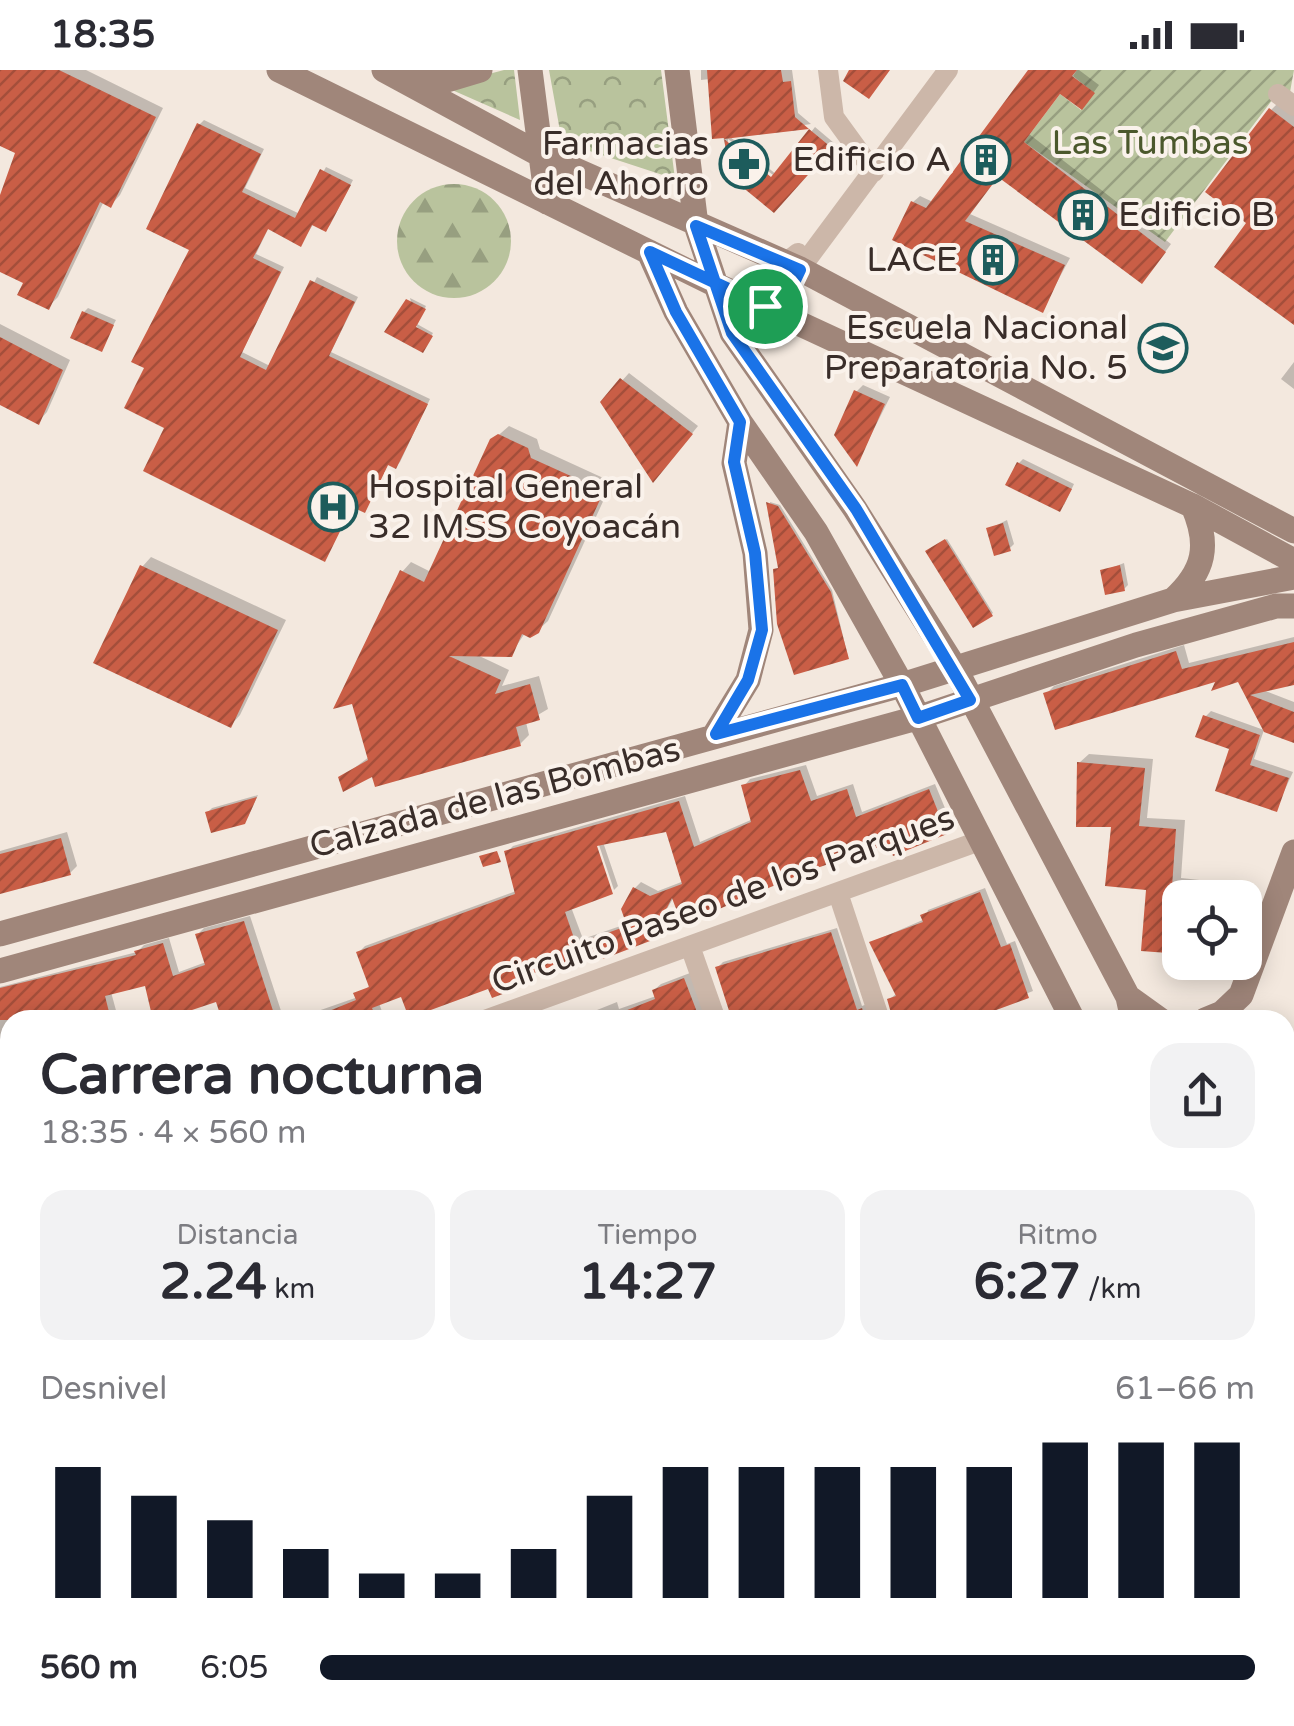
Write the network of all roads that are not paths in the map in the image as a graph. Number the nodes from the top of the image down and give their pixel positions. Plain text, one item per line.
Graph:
1 (279, 70) edge
2 (480, 70) edge
3 (530, 70) edge
4 (677, 70) edge
5 (828, 70) edge
6 (948, 70) edge
7 (394, 75) edge
8 (539, 154) junction
9 (874, 172) junction
10 (548, 202) junction
11 (696, 226) junction
12 (650, 252) junction
13 (792, 266) junction
14 (712, 283) junction
15 (772, 309) junction
16 (740, 422) junction
17 (1192, 506) junction
18 (1294, 531) edge
19 (1294, 561) edge
20 (1294, 577) edge
21 (1173, 600) junction
22 (1294, 606) edge
23 (954, 668) junction
24 (902, 685) junction
25 (970, 700) junction
26 (918, 718) junction
27 (716, 734) junction
28 (982, 840) junction
29 (1294, 852) edge
30 (838, 892) junction
31 (0, 934) edge
32 (690, 946) junction
33 (0, 971) edge
34 (1239, 1007) edge
35 (1131, 1009) edge
36 (544, 1010) edge
37 (712, 1010) edge
38 (877, 1010) edge
39 (1069, 1010) edge

1 - 10 main road
2 - 7 main road
3 - 8 main road
4 - 11 main road
5 - 9 street
6 - 9 street
7 - 8 main road
8 - 10 main road
8 - 11 main road
9 - 13 street
10 - 12 main road
11 - 13 main road
11 - 14 main road
12 - 14 main road
12 - 16 main road
13 - 15 street
13 - 18 main road
14 - 15 main road
14 - 23 main road
15 - 17 main road
16 - 24 main road
16 - 27 main road
17 - 19 main road
17 - 21 main road
20 - 21 main road, Calzada de las Bombas
21 - 23 main road, Calzada de las Bombas
22 - 25 main road, Calzada de las Bombas
23 - 24 main road, Calzada de las Bombas
23 - 25 main road
24 - 26 main road
24 - 27 main road, Calzada de las Bombas
25 - 26 main road, Calzada de las Bombas
25 - 35 main road
26 - 28 main road
26 - 33 main road, Calzada de las Bombas
27 - 31 main road, Calzada de las Bombas
28 - 30 street, Circuito Paseo de los Parques
28 - 39 main road
29 - 34 main road
30 - 32 street, Circuito Paseo de los Parques
30 - 38 street
32 - 36 street, Circuito Paseo de los Parques
32 - 37 street

